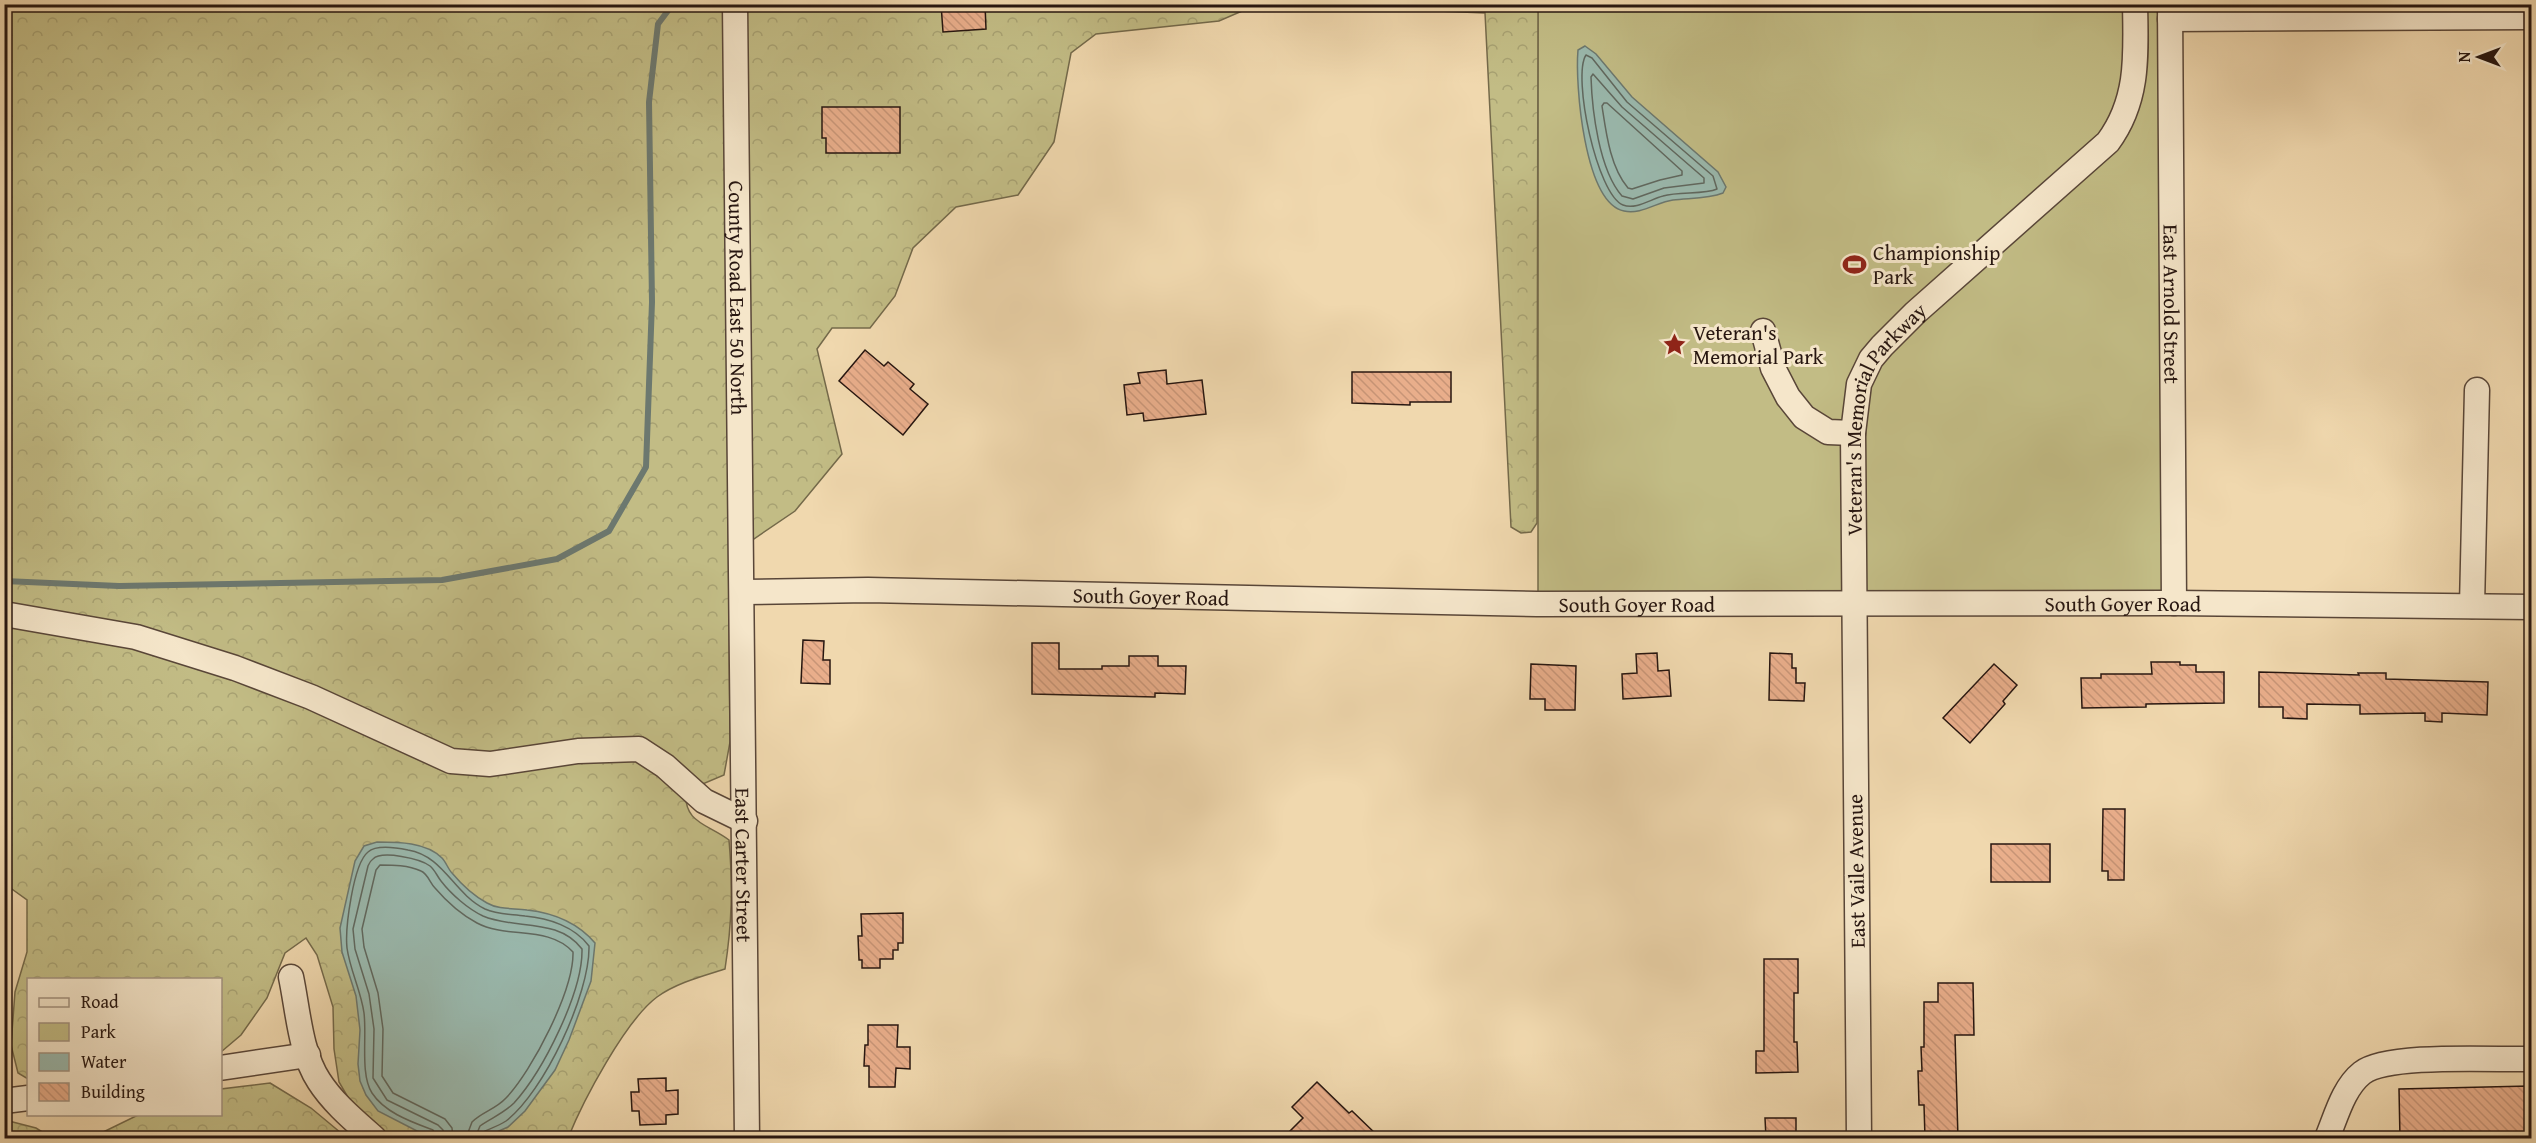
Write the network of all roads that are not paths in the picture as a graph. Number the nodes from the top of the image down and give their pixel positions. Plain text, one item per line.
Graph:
1 (735, 4) edge
2 (2135, 4) edge
3 (2170, 12) edge
4 (2532, 17) edge
5 (1763, 331) dead end
6 (2477, 390) dead end
7 (1853, 433) junction
8 (743, 592) junction
9 (1853, 603) junction
10 (2174, 603) junction
11 (2472, 606) junction
12 (2532, 607) edge
13 (4, 614) edge
14 (745, 821) junction
15 (291, 977) dead end
16 (308, 1055) junction
17 (2532, 1059) edge
18 (222, 1068) edge
19 (27, 1098) edge
20 (4, 1101) edge
21 (374, 1138) edge
22 (747, 1138) edge
23 (1859, 1138) edge
24 (2327, 1138) edge

1 - 8 street, County Road East 50 North
2 - 7 street, Veteran's Memorial Parkway
3 - 4 street
3 - 10 street, East Arnold Street
5 - 7 street
6 - 11 street
7 - 9 street, Veteran's Memorial Parkway
8 - 9 street, South Goyer Road
8 - 14 street, East Carter Street
9 - 10 street, South Goyer Road
9 - 23 street, East Vaile Avenue
10 - 11 street, South Goyer Road
11 - 12 street, South Goyer Road
13 - 14 street
14 - 22 street, East Carter Street
15 - 16 street
16 - 18 street
16 - 21 street
17 - 24 street
19 - 20 street

